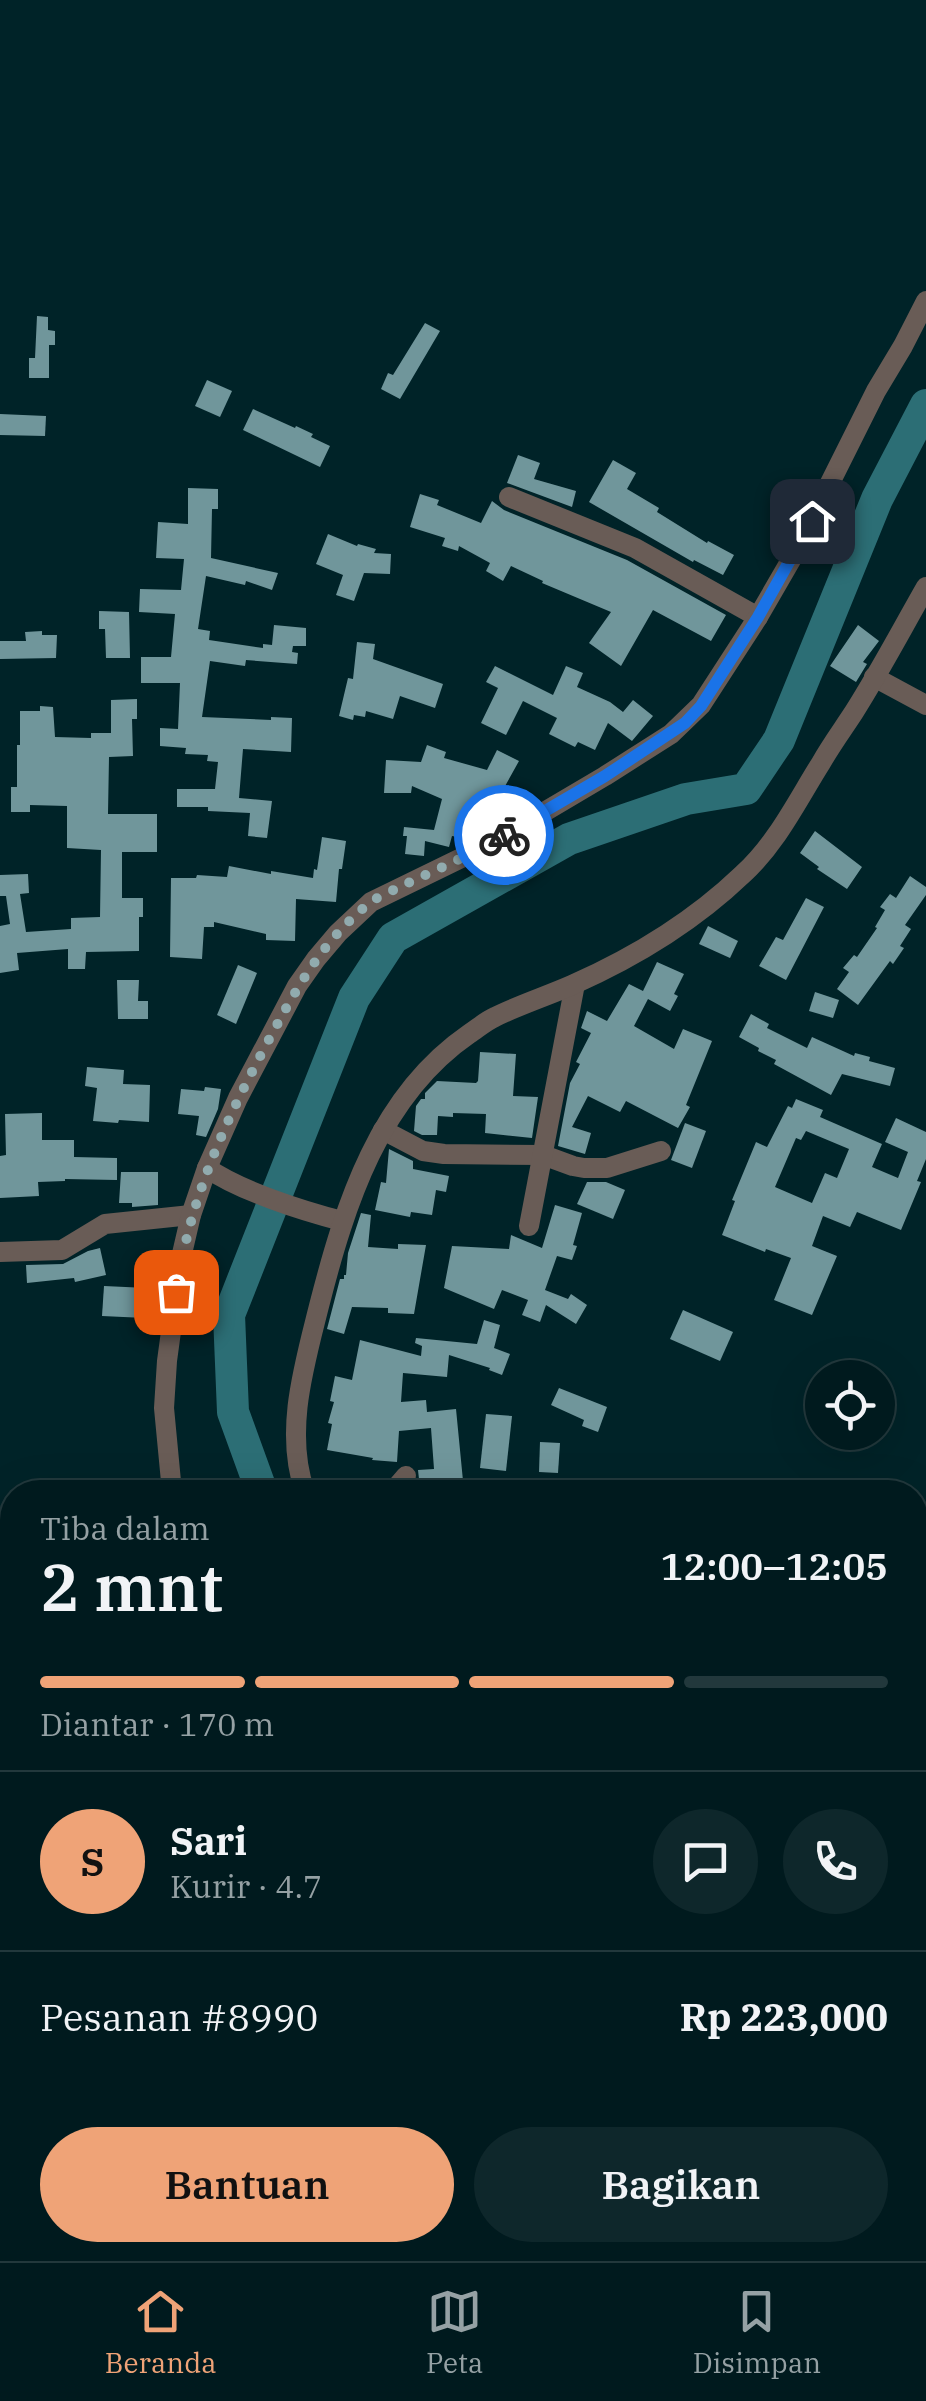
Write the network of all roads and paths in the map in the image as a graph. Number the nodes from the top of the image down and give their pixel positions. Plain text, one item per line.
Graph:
1 (926, 301) edge
2 (509, 498) dead end
3 (926, 587) edge
4 (758, 617) junction
5 (874, 678) junction
6 (926, 705) edge
7 (574, 984) junction
8 (383, 1130) junction
9 (661, 1152) dead end
10 (543, 1155) junction
11 (214, 1173) junction
12 (191, 1215) junction
13 (342, 1221) junction
14 (529, 1226) dead end
15 (0, 1252) edge
16 (406, 1476) dead end
17 (171, 1480) edge
18 (301, 1480) edge
19 (403, 1480) edge

1 - 4 street
2 - 4 street
3 - 5 street
4 - 11 street
5 - 6 street
5 - 7 street
7 - 8 street
7 - 10 street
8 - 10 street
8 - 13 street
9 - 10 street
10 - 14 street
11 - 12 street
11 - 13 street
12 - 15 street
12 - 17 street
13 - 18 street
16 - 19 street

